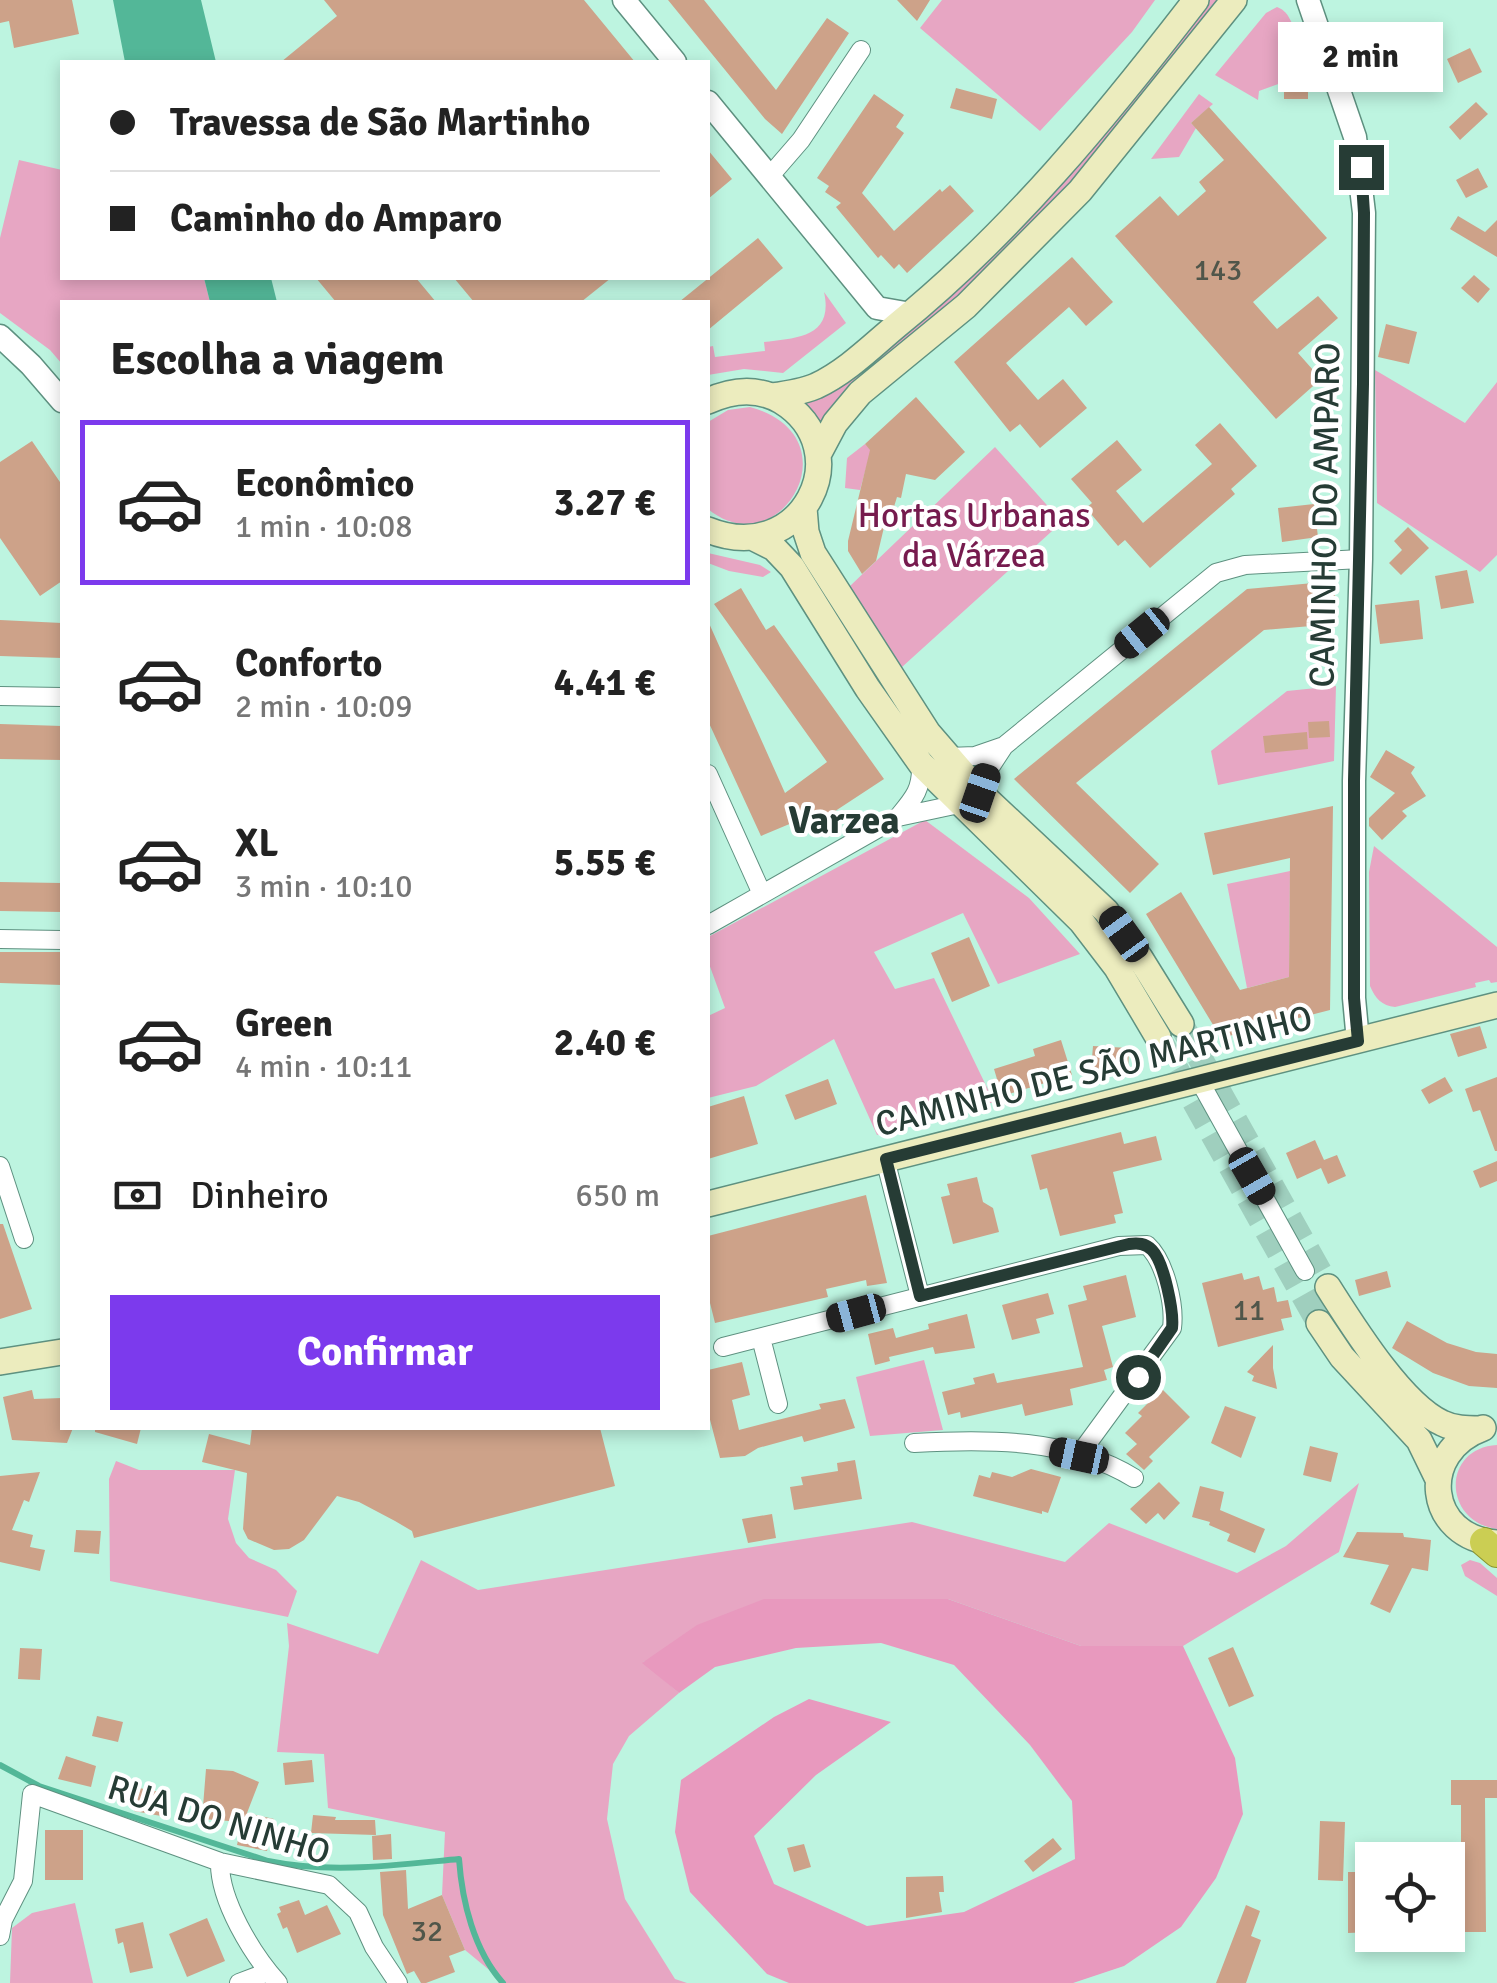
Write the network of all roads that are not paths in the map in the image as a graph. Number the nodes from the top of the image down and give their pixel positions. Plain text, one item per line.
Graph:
1 (624, 0) edge
2 (1196, 0) edge
3 (1234, 0) edge
4 (1308, 0) edge
5 (861, 50) dead end
6 (673, 60) edge
7 (710, 104) edge
8 (769, 177) junction
9 (877, 308) junction
10 (911, 314) junction
11 (0, 336) edge
12 (874, 344) junction
13 (772, 396) junction
14 (60, 399) edge
15 (710, 401) edge
16 (818, 456) junction
17 (804, 508) junction
18 (710, 531) edge
19 (754, 538) junction
20 (1361, 558) junction
21 (0, 696) edge
22 (60, 698) edge
23 (1004, 746) junction
24 (948, 758) junction
25 (921, 764) junction
26 (710, 778) edge
27 (969, 798) junction
28 (898, 817) junction
29 (762, 894) junction
30 (710, 925) edge
31 (0, 939) edge
32 (60, 940) edge
33 (1497, 1005) edge
34 (1170, 1030) tunnel mouth
35 (1358, 1041) junction
36 (1199, 1080) junction
37 (886, 1159) junction
38 (0, 1166) edge
39 (710, 1203) edge
40 (24, 1240) dead end
41 (1306, 1271) dead end
42 (1328, 1287) tunnel mouth
43 (920, 1296) junction
44 (1319, 1324) tunnel mouth
45 (762, 1338) junction
46 (723, 1347) dead end
47 (60, 1352) edge
48 (0, 1362) edge
49 (778, 1404) dead end
50 (1488, 1428) edge
51 (914, 1443) dead end
52 (1079, 1456) junction
53 (1134, 1478) dead end
54 (1438, 1479) junction
55 (1493, 1546) edge
56 (220, 1862) junction
57 (0, 1936) edge
58 (273, 1977) edge
59 (239, 1983) edge
60 (398, 1983) edge

1 - 6 street
2 - 10 main road
3 - 16 main road
4 - 20 street, CAMINHO DO AMPARO
5 - 8 street
7 - 8 street
8 - 9 street
9 - 10 street
9 - 12 street
10 - 12 main road
11 - 14 street
12 - 13 main road
13 - 15 main road
13 - 16 main road
16 - 17 main road
17 - 19 main road
17 - 24 main road
18 - 19 main road
19 - 25 main road
20 - 23 street
20 - 35 street, CAMINHO DO AMPARO
21 - 22 street
23 - 24 street
23 - 27 street
24 - 27 main road
25 - 27 main road
25 - 28 street
26 - 29 street
27 - 28 street
27 - 34 main road
28 - 29 street
29 - 30 street
31 - 32 street
33 - 35 main road, CAMINHO DE SÃO MARTINHO
35 - 36 main road, CAMINHO DE SÃO MARTINHO
36 - 37 main road, CAMINHO DE SÃO MARTINHO
36 - 41 street
37 - 39 main road, CAMINHO DE SÃO MARTINHO
37 - 43 street
38 - 40 street
42 - 50 main road
43 - 45 street
43 - 52 street
44 - 54 main road
45 - 46 street
45 - 49 street
47 - 48 main road
50 - 54 main road
51 - 52 street
52 - 53 street
54 - 55 main road
56 - 57 street, RUA DO NINHO
56 - 58 street
56 - 60 street, RUA DO NINHO
58 - 59 street

